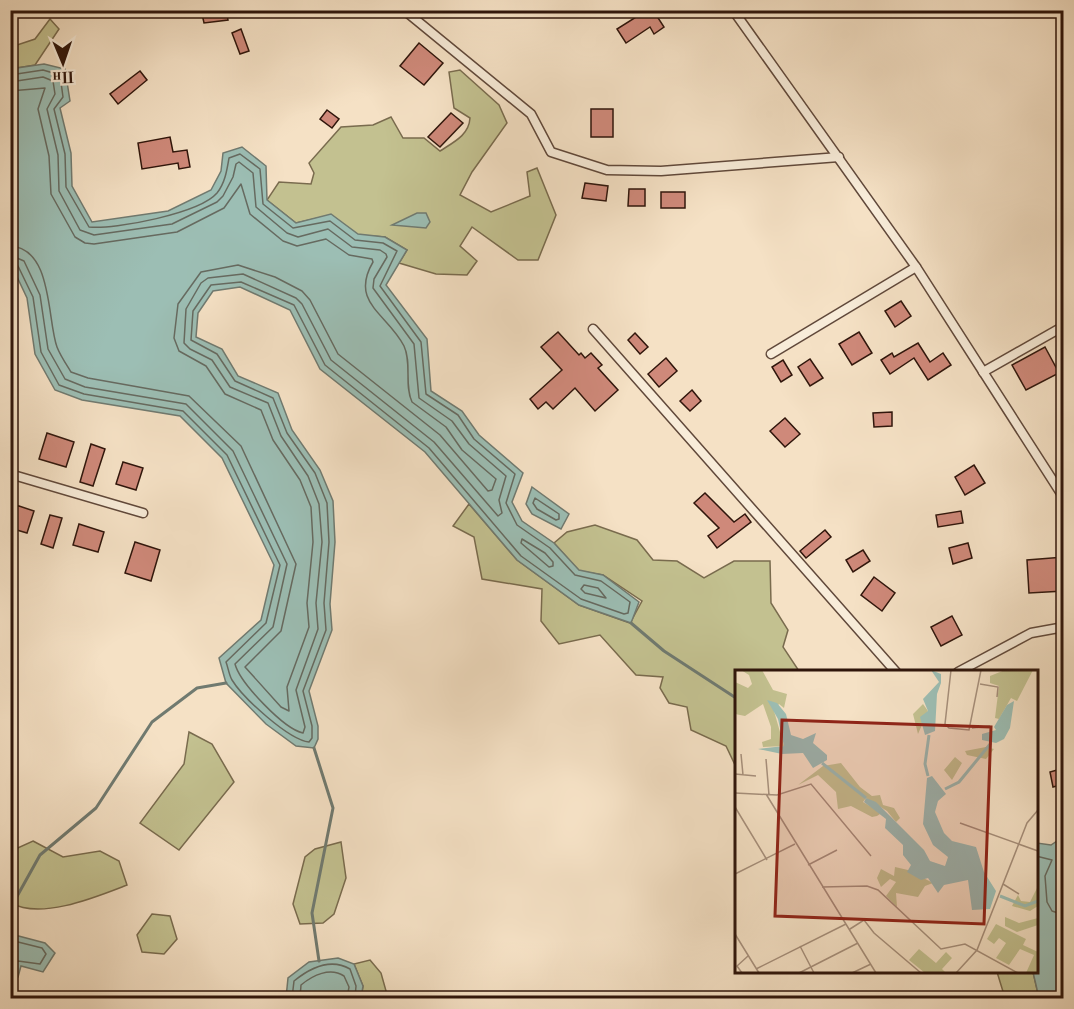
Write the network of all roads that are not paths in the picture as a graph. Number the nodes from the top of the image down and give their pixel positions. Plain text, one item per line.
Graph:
1 (404, 10) edge
2 (733, 10) edge
3 (839, 157) junction
4 (916, 267) junction
5 (1064, 326) edge
6 (593, 329) dead end
7 (771, 354) dead end
8 (983, 372) junction
9 (10, 474) edge
10 (1064, 498) edge
11 (143, 513) dead end
12 (1064, 627) edge
13 (894, 670) edge
14 (962, 670) edge

1 - 3 street
2 - 3 street
3 - 4 street
4 - 7 street
4 - 8 street
5 - 8 street
6 - 13 street
8 - 10 street
9 - 11 street
12 - 14 street

